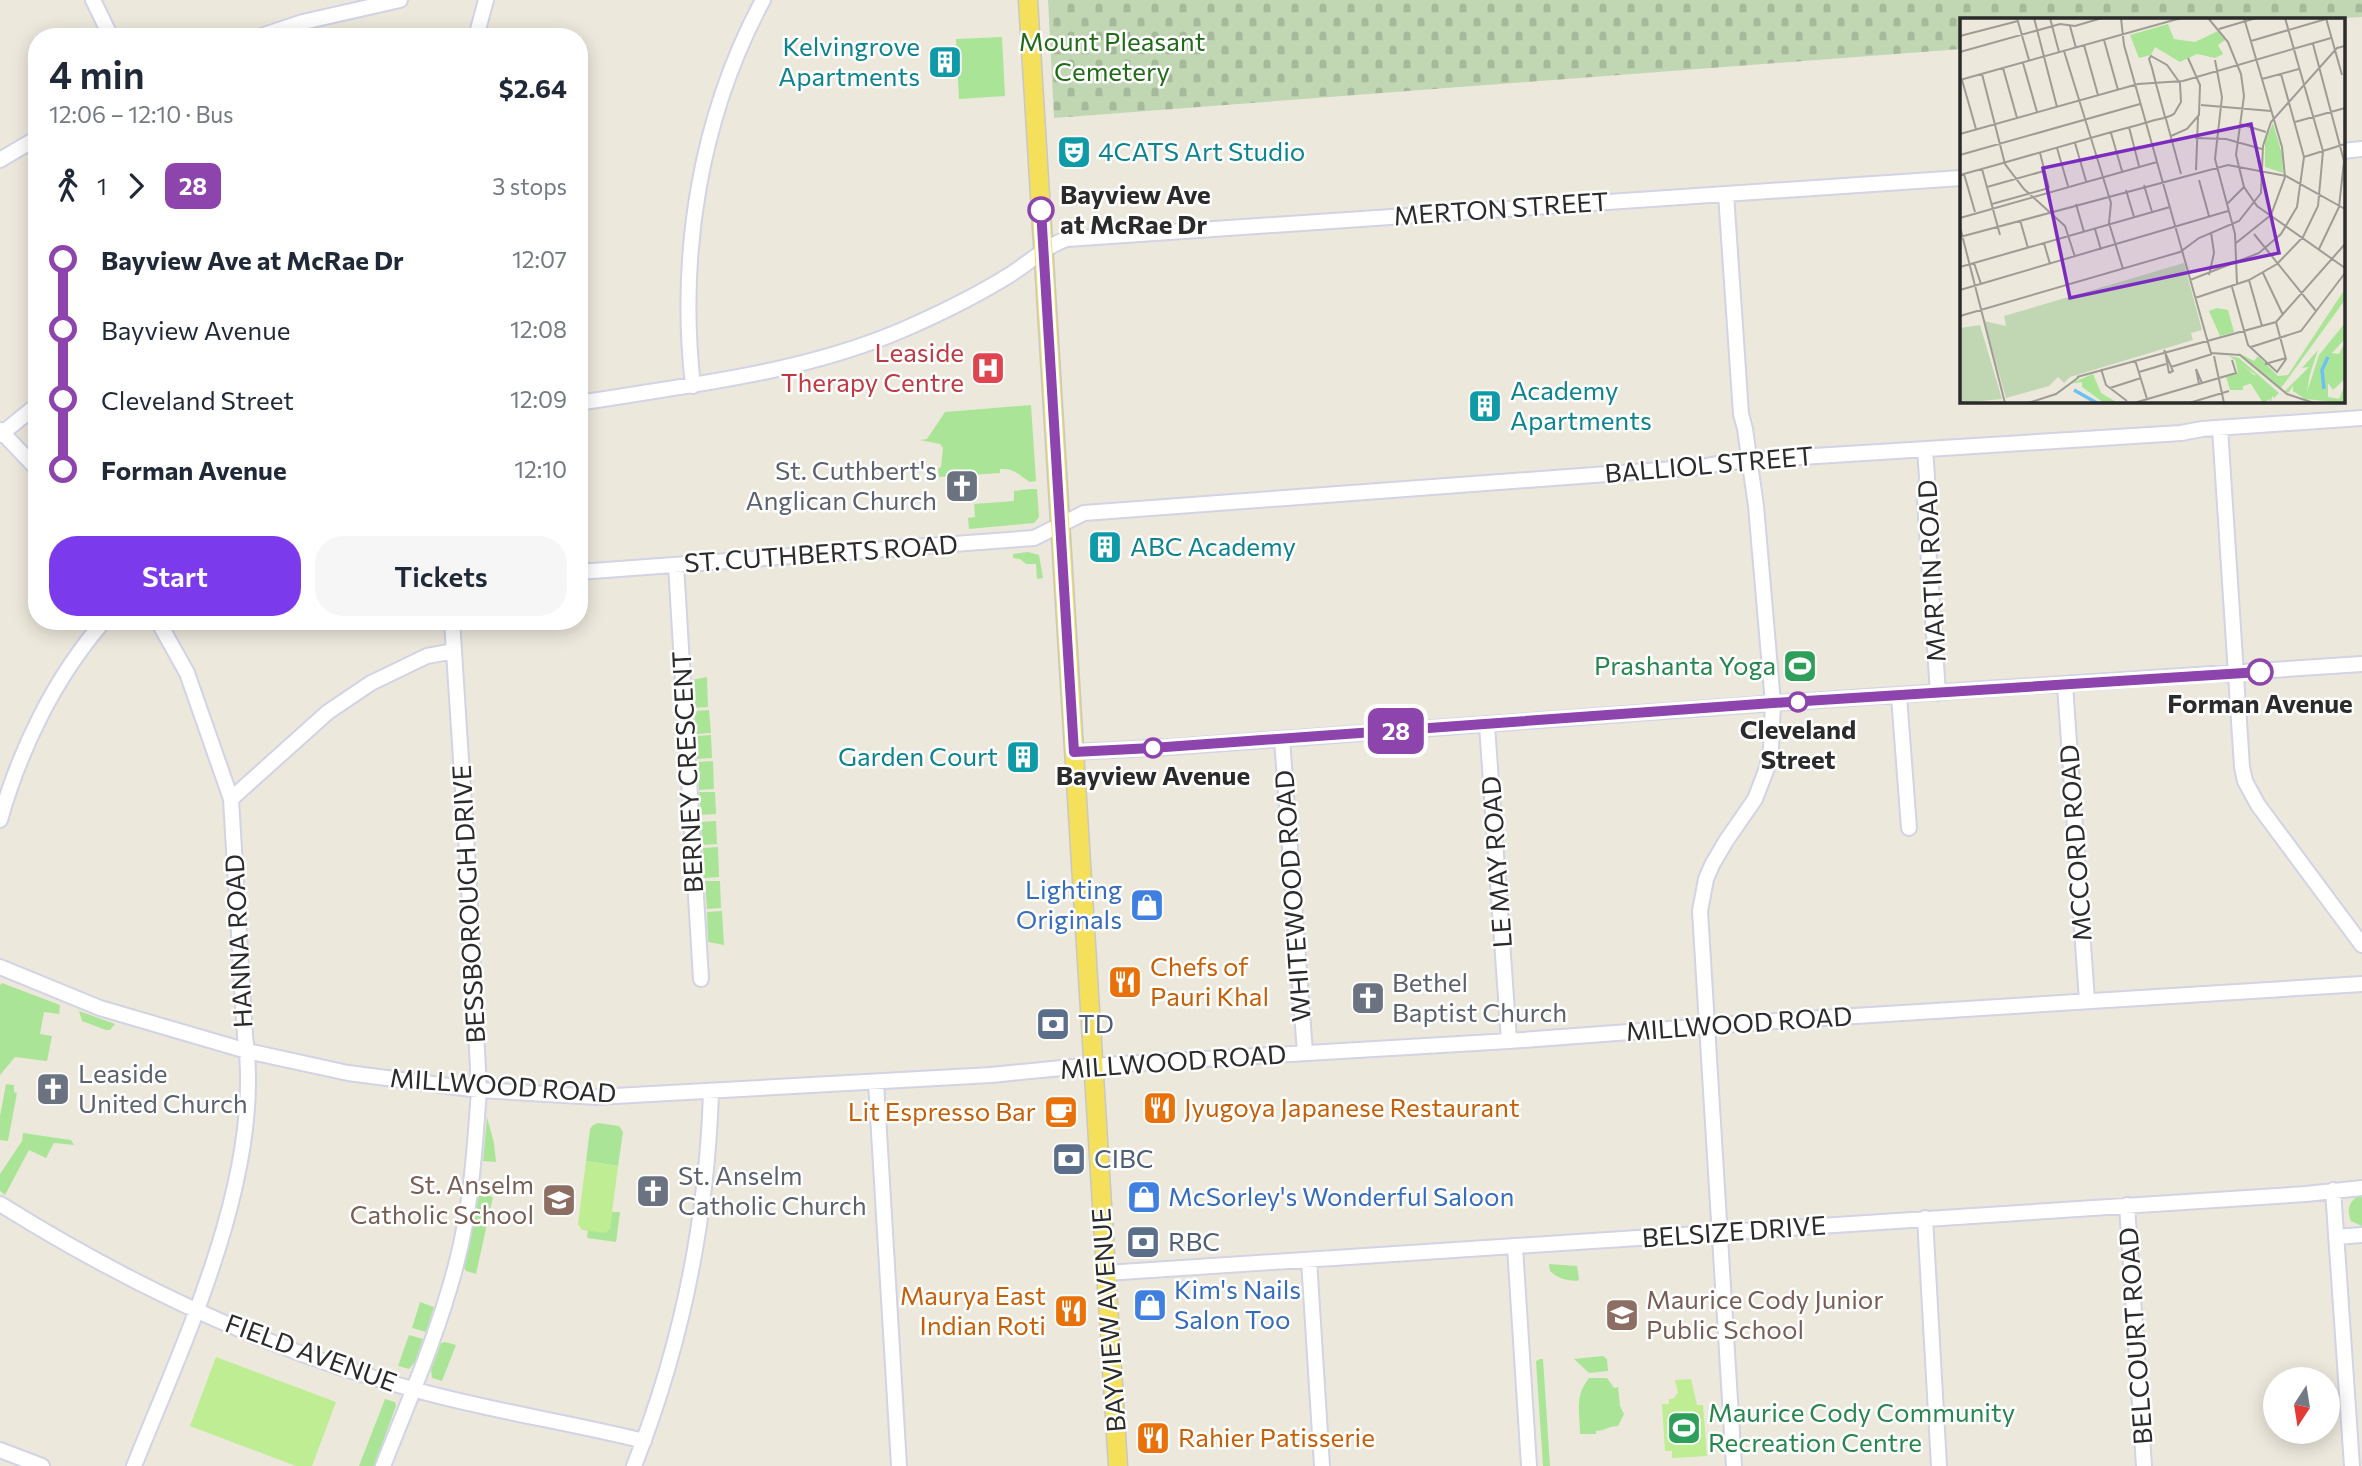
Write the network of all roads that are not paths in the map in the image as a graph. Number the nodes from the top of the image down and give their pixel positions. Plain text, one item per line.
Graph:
1 (93, 0) edge
2 (400, 0) edge
3 (486, 0) edge
4 (763, 0) edge
5 (1028, 0) edge
6 (107, 28) edge
7 (285, 28) edge
8 (478, 28) edge
9 (28, 143) edge
10 (2362, 149) edge
11 (2344, 150) edge
12 (0, 160) edge
13 (1960, 178) edge
14 (1726, 194) junction
15 (1044, 251) junction
16 (693, 386) junction
17 (588, 402) edge
18 (28, 412) edge
19 (2362, 418) edge
20 (2220, 428) junction
21 (1, 432) edge
22 (1925, 449) junction
23 (28, 460) edge
24 (1748, 460) junction
25 (1060, 525) junction
26 (676, 565) junction
27 (588, 571) edge
28 (96, 630) edge
29 (163, 630) edge
30 (453, 630) edge
31 (454, 651) junction
32 (2362, 664) edge
33 (2236, 673) junction
34 (2065, 685) junction
35 (1938, 693) junction
36 (1899, 696) junction
37 (1773, 703) junction
38 (1487, 725) junction
39 (1282, 739) junction
40 (1074, 752) junction
41 (231, 800) junction
42 (0, 820) edge
43 (1909, 828) dead end
44 (2362, 945) edge
45 (0, 967) edge
46 (701, 979) dead end
47 (2362, 984) edge
48 (2087, 1001) junction
49 (1706, 1026) junction
50 (1509, 1041) junction
51 (247, 1051) junction
52 (1305, 1054) junction
53 (1094, 1067) junction
54 (876, 1082) junction
55 (479, 1090) junction
56 (711, 1092) junction
57 (2362, 1188) edge
58 (2333, 1190) junction
59 (0, 1203) edge
60 (2127, 1205) junction
61 (1925, 1218) junction
62 (1719, 1232) junction
63 (2362, 1235) edge
64 (2336, 1237) junction
65 (1515, 1247) junction
66 (1309, 1260) junction
67 (1106, 1273) junction
68 (196, 1310) junction
69 (414, 1390) junction
70 (2356, 1438) edge
71 (644, 1441) junction
72 (0, 1450) edge
73 (42, 1466) edge
74 (134, 1466) edge
75 (383, 1466) edge
76 (634, 1466) edge
77 (899, 1466) edge
78 (1118, 1466) edge
79 (1322, 1466) edge
80 (1528, 1466) edge
81 (1734, 1466) edge
82 (1938, 1466) edge
83 (2144, 1466) edge
84 (2352, 1466) edge

1 - 6 street
2 - 7 street
3 - 8 street
4 - 16 street
5 - 15 main road, BAYVIEW AVENUE
9 - 12 street
10 - 11 street
13 - 14 street, MERTON STREET
14 - 15 street, MERTON STREET
14 - 24 street
15 - 16 street, MERTON STREET
15 - 25 main road, BAYVIEW AVENUE
16 - 17 street, MERTON STREET
18 - 21 street
19 - 20 street, BALLIOL STREET
20 - 22 street, BALLIOL STREET
20 - 33 street
21 - 23 street
22 - 24 street, BALLIOL STREET
22 - 35 street, MARTIN ROAD
24 - 25 street, BALLIOL STREET
24 - 37 street
25 - 26 street, ST. CUTHBERTS ROAD
25 - 40 main road, BAYVIEW AVENUE
26 - 27 street, ST. CUTHBERTS ROAD
26 - 46 street, BERNEY CRESCENT
28 - 42 street
29 - 41 street, HANNA ROAD
30 - 31 street, BESSBOROUGH DRIVE
31 - 41 street
31 - 55 street, BESSBOROUGH DRIVE
32 - 33 street
33 - 34 street
33 - 44 street
34 - 35 street
34 - 48 street, MCCORD ROAD
35 - 36 street
36 - 37 street
36 - 43 street
37 - 38 street
37 - 49 street
38 - 39 street
38 - 50 street, LE MAY ROAD
39 - 40 street
39 - 52 street, WHITEWOOD ROAD
40 - 53 main road, BAYVIEW AVENUE
41 - 51 street, HANNA ROAD
45 - 51 street, MILLWOOD ROAD
47 - 48 street, MILLWOOD ROAD
48 - 49 street, MILLWOOD ROAD
49 - 50 street, MILLWOOD ROAD
49 - 62 street
50 - 52 street, MILLWOOD ROAD
51 - 55 street, MILLWOOD ROAD
51 - 68 street, HANNA ROAD
52 - 53 street, MILLWOOD ROAD
53 - 54 street, MILLWOOD ROAD
53 - 67 main road, BAYVIEW AVENUE
54 - 56 street, MILLWOOD ROAD
54 - 77 street
55 - 56 street, MILLWOOD ROAD
55 - 69 street, BESSBOROUGH DRIVE
56 - 71 street
57 - 58 street, BELSIZE DRIVE
58 - 60 street, BELSIZE DRIVE
58 - 64 street
59 - 68 street, FIELD AVENUE
60 - 61 street, BELSIZE DRIVE
60 - 83 street, BELCOURT ROAD
61 - 62 street, BELSIZE DRIVE
61 - 82 street
62 - 65 street, BELSIZE DRIVE
62 - 81 street
63 - 64 street
64 - 70 street
65 - 66 street, BELSIZE DRIVE
65 - 80 street
66 - 67 street, BELSIZE DRIVE
66 - 79 street
67 - 78 main road, BAYVIEW AVENUE
68 - 69 street, FIELD AVENUE
68 - 74 street, HANNA ROAD
69 - 71 street, FIELD AVENUE
69 - 75 street, BESSBOROUGH DRIVE
70 - 84 street
71 - 76 street
72 - 73 street

